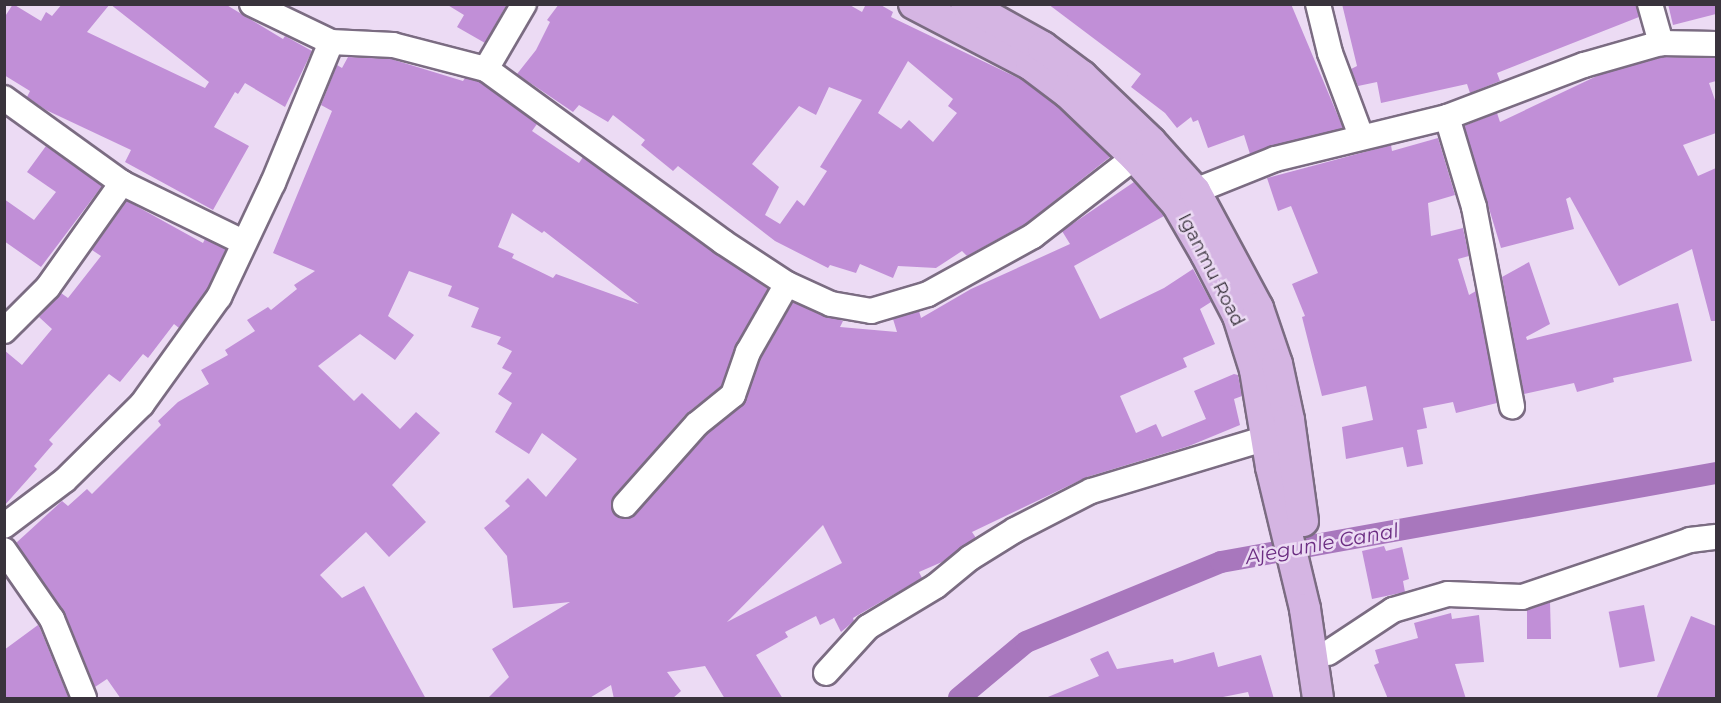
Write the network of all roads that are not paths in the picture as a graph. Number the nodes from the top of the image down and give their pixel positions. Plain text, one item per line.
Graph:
1 (252, 4) edge
2 (524, 4) edge
3 (914, 4) edge
4 (966, 4) edge
5 (1318, 4) edge
6 (1650, 4) edge
7 (331, 42) junction
8 (1661, 43) junction
9 (1716, 44) edge
10 (486, 69) junction
11 (4, 98) edge
12 (1447, 117) junction
13 (1361, 136) junction
14 (1135, 157) junction
15 (122, 183) junction
16 (1195, 191) junction
17 (243, 242) junction
18 (788, 284) junction
19 (4, 331) edge
20 (1512, 406) dead end
21 (1277, 456) junction
22 (625, 505) dead end
23 (4, 526) edge
24 (1716, 537) edge
25 (4, 550) edge
26 (1312, 613) junction
27 (1328, 653) junction
28 (826, 673) dead end
29 (84, 699) edge
30 (1318, 699) edge
31 (1335, 699) edge

1 - 7 street
2 - 10 street
3 - 14 main road, Iganmu Road
4 - 16 main road, Iganmu Road
5 - 13 street
6 - 8 street
7 - 10 street
7 - 17 street
8 - 9 street
8 - 12 street
10 - 18 street
11 - 15 street
12 - 13 street
12 - 20 street
13 - 16 street
14 - 18 street
14 - 21 main road, Iganmu Road
15 - 17 street
15 - 19 street
16 - 21 main road, Iganmu Road
17 - 23 street
18 - 22 street
21 - 26 main road, Iganmu Road
21 - 28 street
24 - 27 street
25 - 29 street
26 - 27 main road, Iganmu Road
26 - 30 main road, Iganmu Road
27 - 31 main road, Iganmu Road

